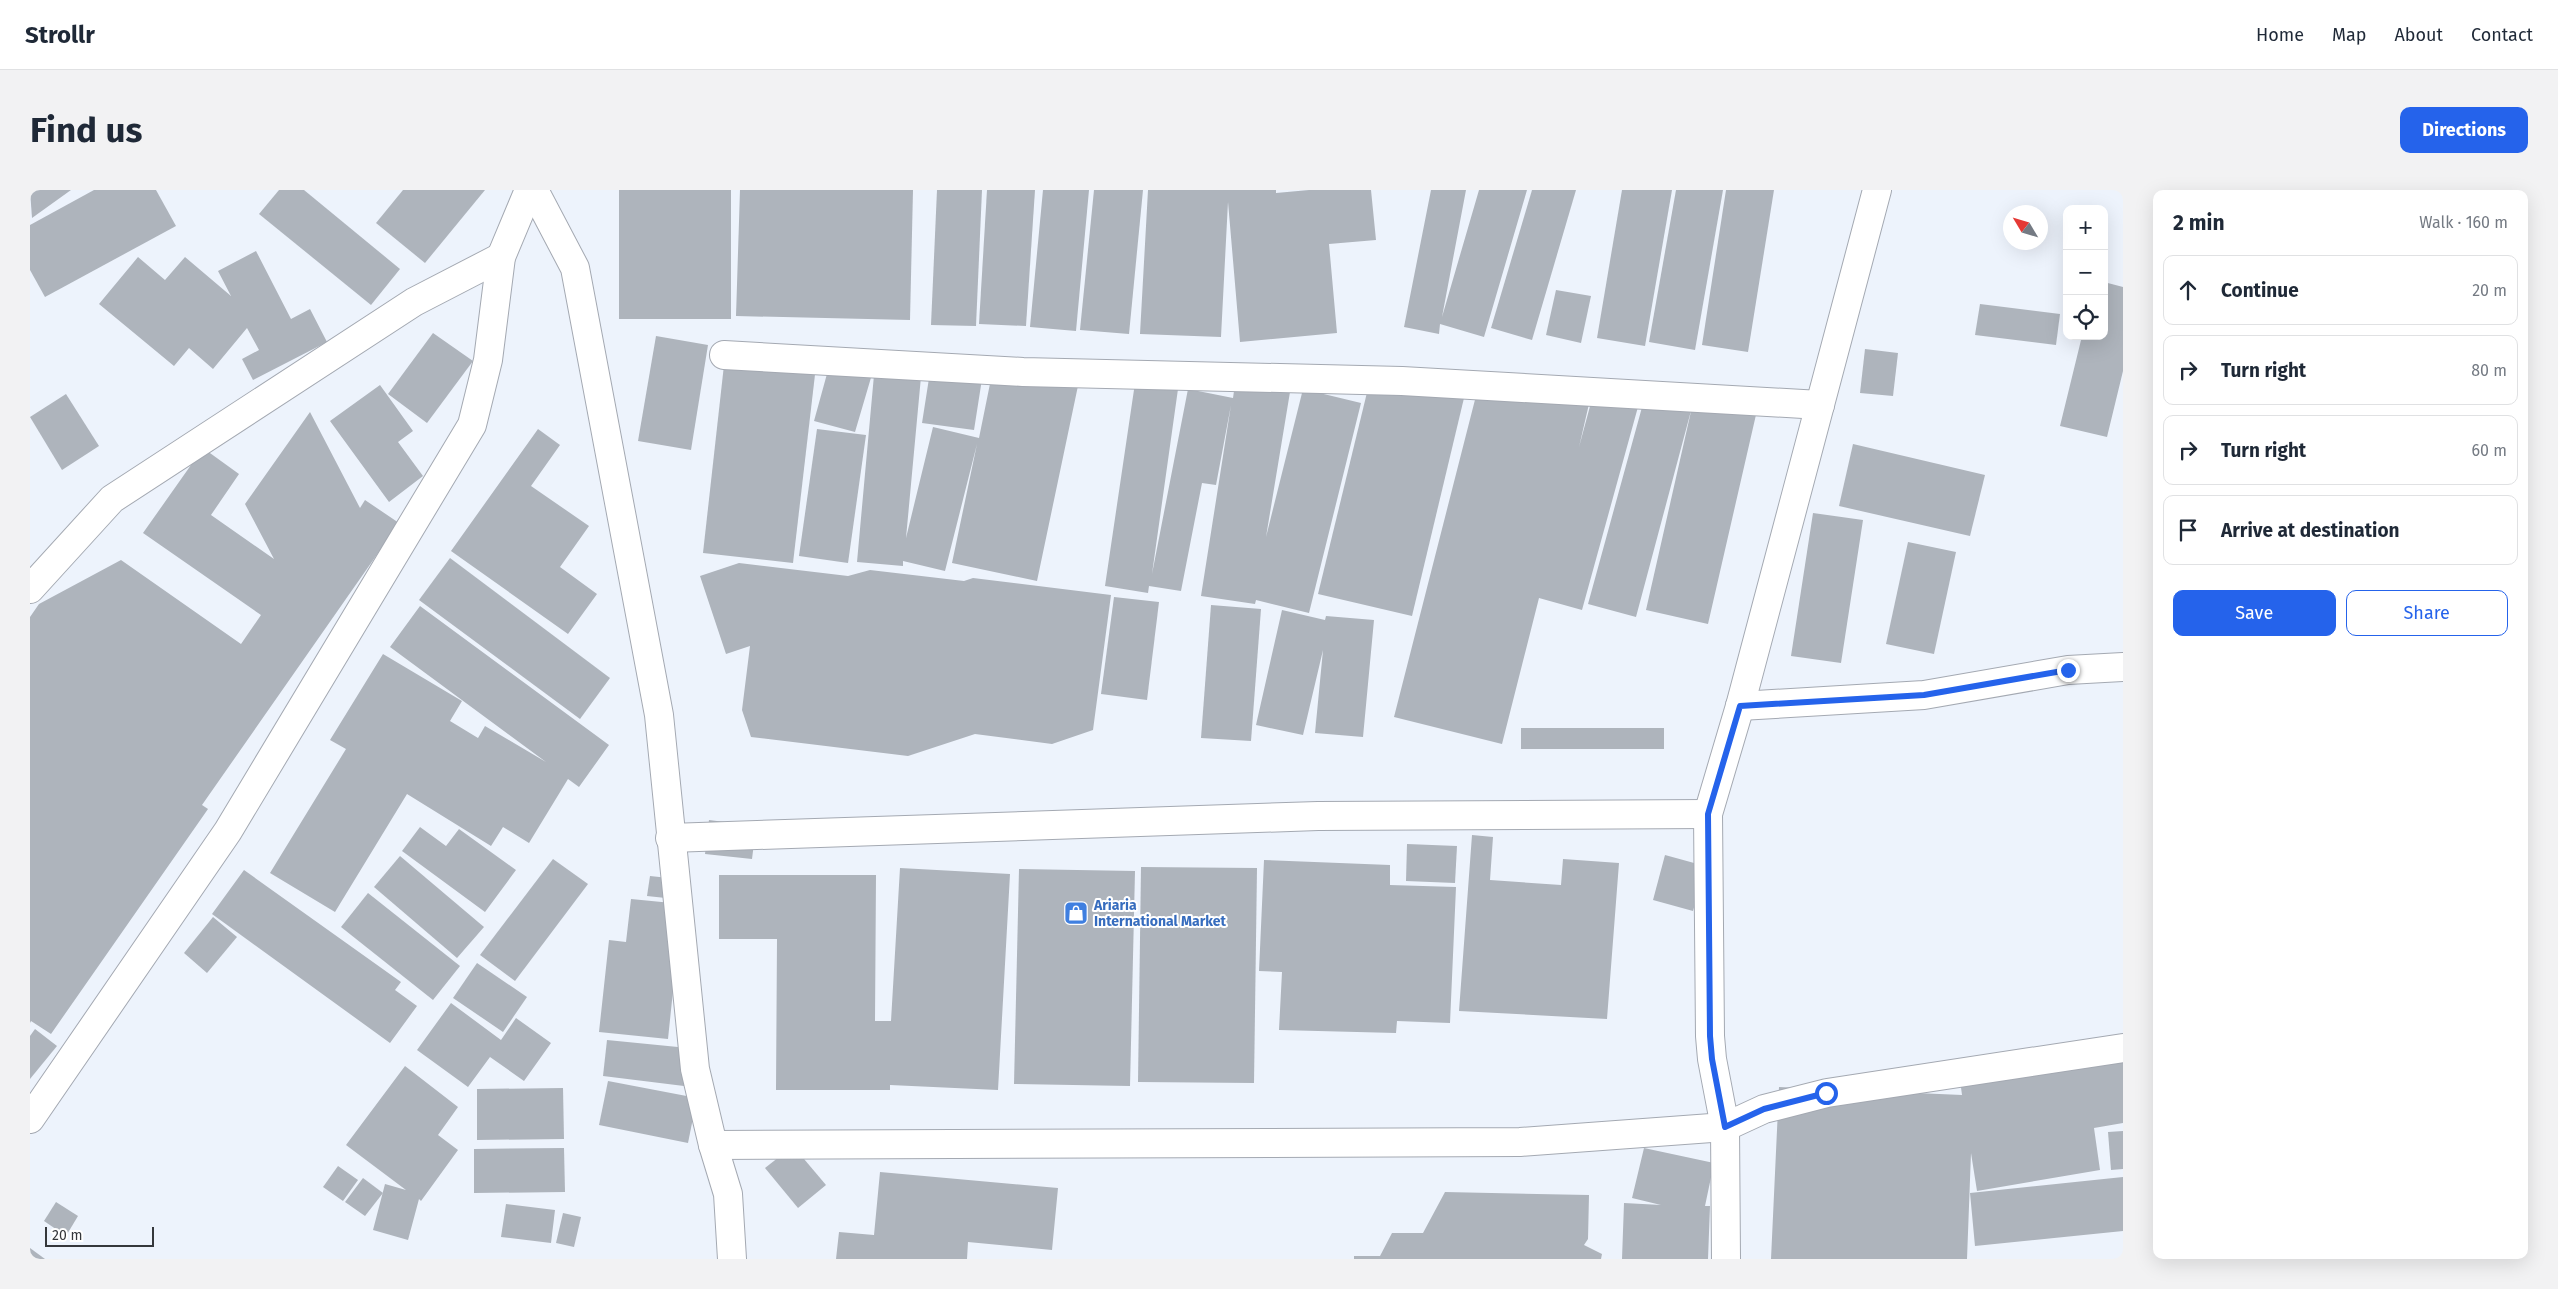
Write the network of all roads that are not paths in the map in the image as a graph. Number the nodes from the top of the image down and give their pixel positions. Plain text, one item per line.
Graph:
1 (529, 190) edge
2 (534, 190) edge
3 (1877, 190) edge
4 (501, 257) junction
5 (724, 355) dead end
6 (1820, 405) junction
7 (30, 589) edge
8 (2123, 667) edge
9 (1740, 706) junction
10 (1708, 814) junction
11 (670, 838) junction
12 (2123, 1048) edge
13 (30, 1119) edge
14 (1725, 1127) junction
15 (713, 1145) junction
16 (732, 1259) edge
17 (1726, 1259) edge

1 - 4 street
2 - 11 street
3 - 6 street
4 - 7 street
4 - 13 street
5 - 6 street
6 - 9 street
8 - 9 street
9 - 10 street
10 - 11 street
10 - 14 street
11 - 15 street
12 - 14 street
14 - 15 street
14 - 17 street
15 - 16 street

